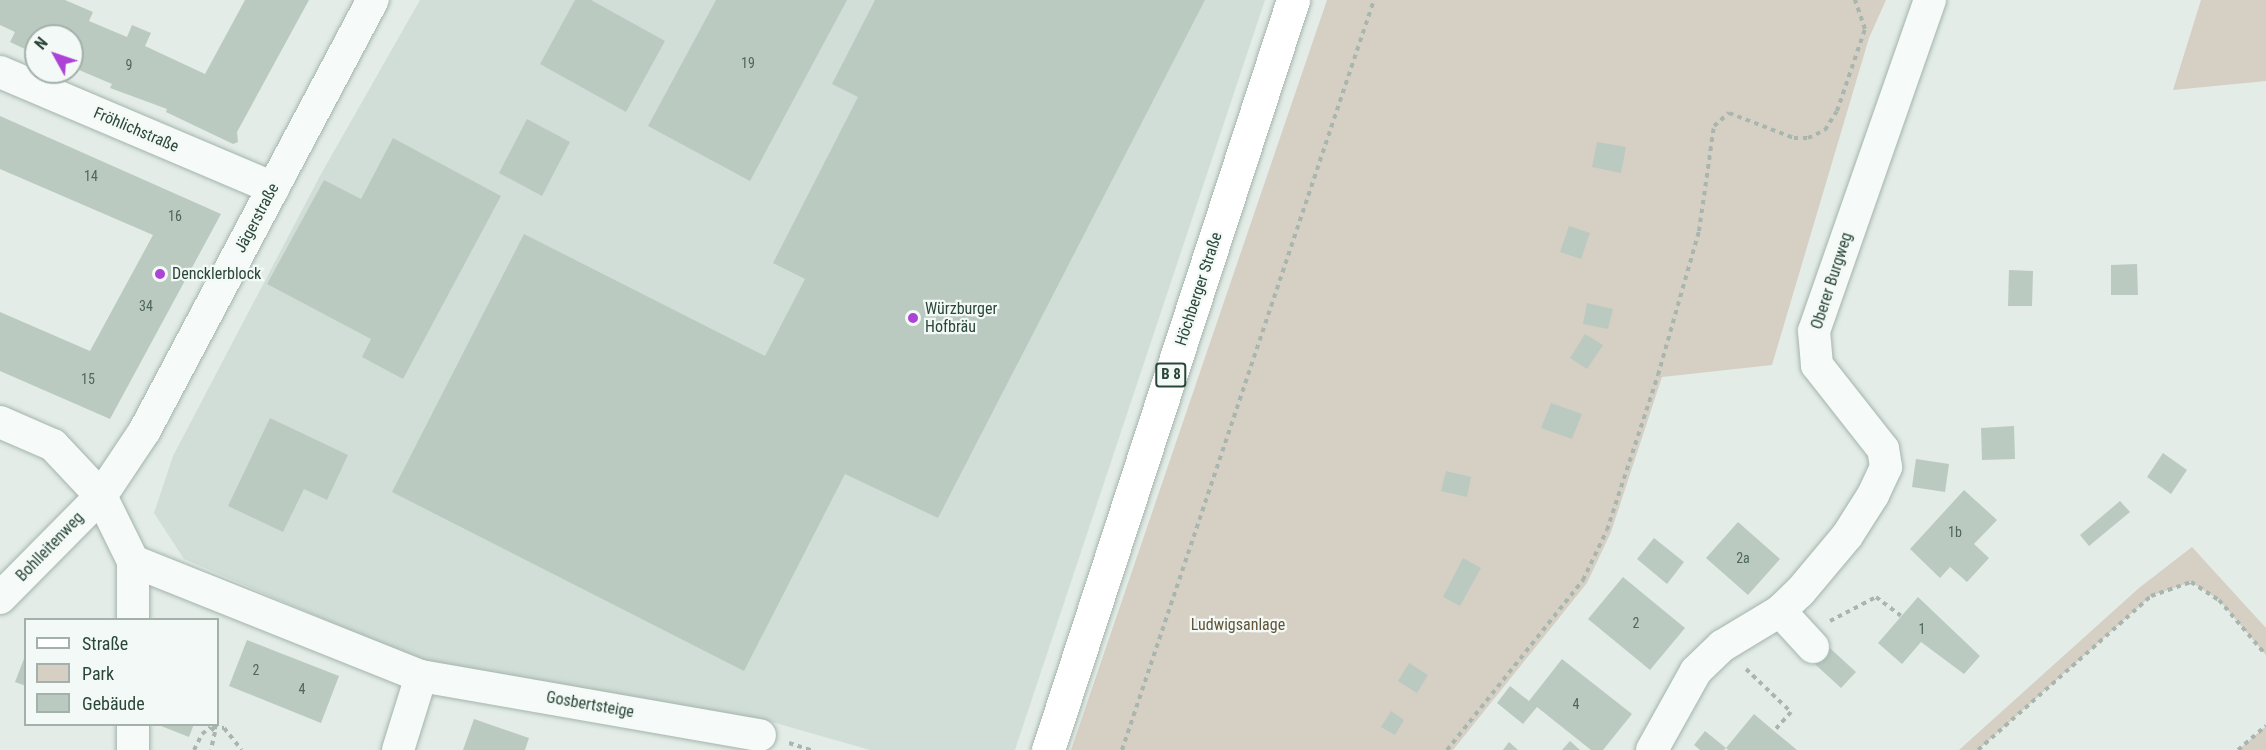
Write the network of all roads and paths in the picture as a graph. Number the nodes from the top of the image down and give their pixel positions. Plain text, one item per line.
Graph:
1 (374, 0) edge
2 (1293, 0) edge
3 (1374, 0) edge
4 (1855, 0) edge
5 (1930, 0) edge
6 (0, 72) edge
7 (273, 188) junction
8 (0, 422) edge
9 (101, 496) junction
10 (133, 561) junction
11 (0, 598) edge
12 (1780, 610) junction
13 (1901, 616) dead end
14 (133, 618) edge
15 (1807, 639) joint
16 (1722, 645) junction
17 (2266, 655) edge
18 (421, 676) junction
19 (133, 726) edge
20 (2266, 726) edge
21 (213, 727) junction
22 (1774, 731) dead end
23 (760, 735) dead end
24 (133, 750) edge
25 (194, 750) edge
26 (211, 750) edge
27 (242, 750) edge
28 (398, 750) edge
29 (1048, 750) edge
30 (1122, 750) edge
31 (1447, 750) edge
32 (1652, 750) edge
33 (1978, 750) edge
34 (2238, 750) edge

1 - 7 street, Jägerstraße
2 - 29 main road, Höchberger Straße / B 8
3 - 30 path
4 - 31 path
5 - 12 street, Oberer Burgweg
6 - 7 street, Fröhlichstraße
7 - 9 street, Jägerstraße
8 - 9 street
9 - 10 street
9 - 11 street, Bohlleitenweg
10 - 14 street
10 - 18 street, Gosbertsteige
12 - 15 street
12 - 16 street, Oberer Burgweg
13 - 15 path
16 - 22 path
16 - 32 street, Oberer Burgweg
17 - 33 path
18 - 23 street, Gosbertsteige
18 - 28 street
19 - 24 street
20 - 34 path
21 - 25 path
21 - 26 path
21 - 27 path

